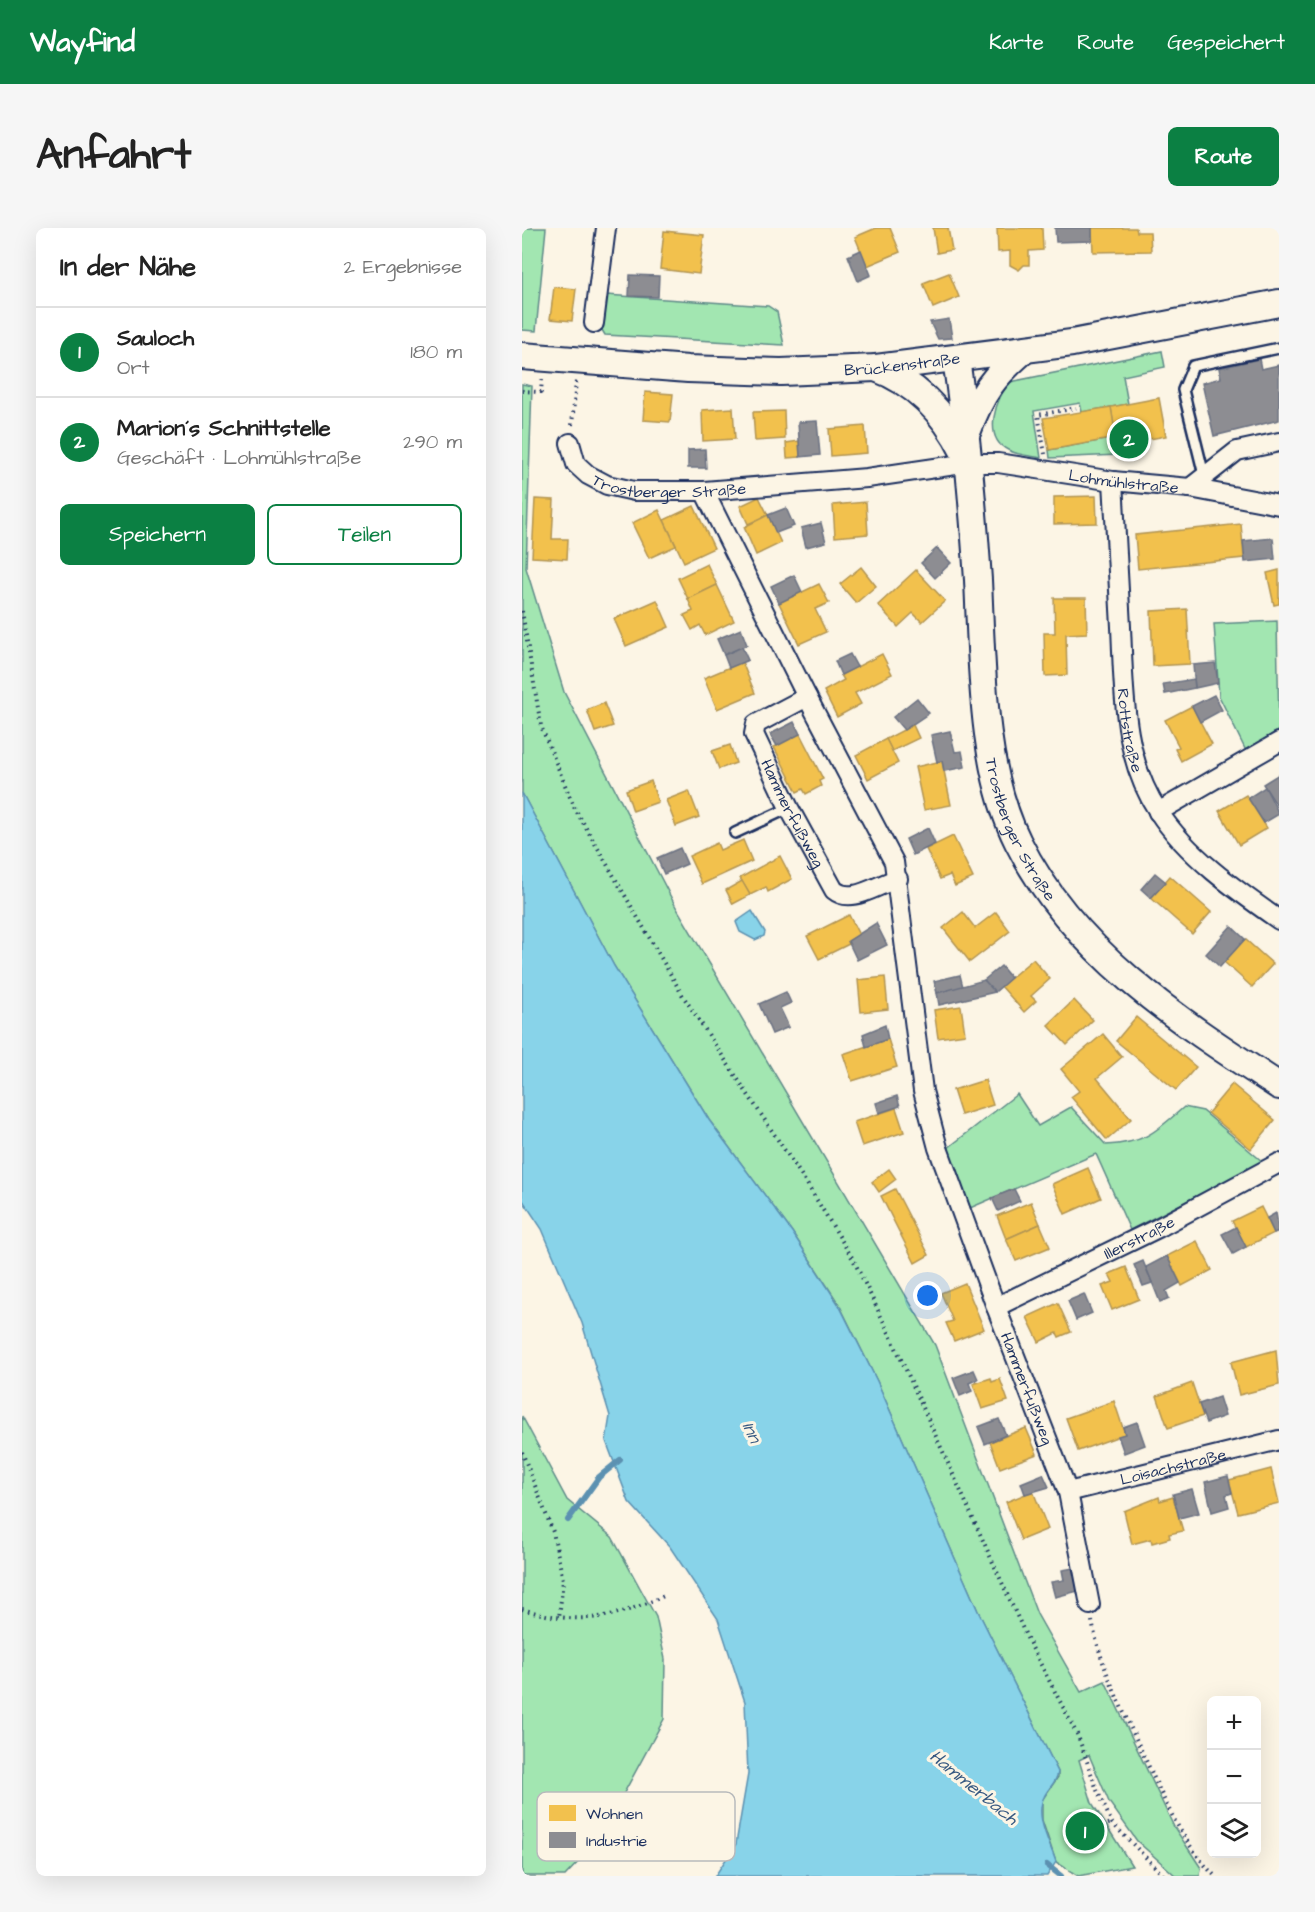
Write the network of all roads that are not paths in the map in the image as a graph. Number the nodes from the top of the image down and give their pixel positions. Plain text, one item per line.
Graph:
1 (606, 228) edge
2 (1279, 303) edge
3 (594, 323) dead end
4 (1279, 348) edge
5 (1023, 351) junction
6 (522, 356) edge
7 (956, 359) junction
8 (876, 368) junction
9 (967, 433) junction
10 (1279, 442) edge
11 (570, 444) road end
12 (969, 463) junction
13 (1204, 475) junction
14 (1113, 481) junction
15 (1190, 488) junction
16 (704, 491) junction
17 (1279, 505) edge
18 (807, 697) junction
19 (1279, 742) edge
20 (789, 808) junction
21 (1158, 812) junction
22 (735, 833) dead end
23 (898, 879) junction
24 (1279, 920) edge
25 (1279, 1086) edge
26 (1279, 1163) edge
27 (996, 1307) junction
28 (1279, 1440) edge
29 (1068, 1492) junction
30 (1090, 1605) road end

1 - 3 street
2 - 5 main road, Brückenstraße
4 - 13 lane
5 - 7 main road, Brückenstraße
5 - 9 main road
6 - 8 main road, Brückenstraße
7 - 8 main road, Brückenstraße
7 - 9 main road, Trostberger Straße
8 - 12 main road
9 - 12 main road, Trostberger Straße
10 - 13 street
11 - 16 street, Trostberger Straße
12 - 14 street, Lohmühlstraße
12 - 16 street, Trostberger Straße
12 - 25 main road, Trostberger Straße
13 - 15 street
14 - 15 street, Lohmühlstraße
14 - 21 street, Rottstraße
15 - 17 street, Lohmühlstraße
16 - 18 street, Hammerfußweg
18 - 20 street, Hammerfußweg
18 - 23 street, Hammerfußweg
19 - 21 street
20 - 22 lane
20 - 23 street, Hammerfußweg
21 - 24 street, Rottstraße
23 - 27 street, Hammerfußweg
26 - 27 street, Illerstraße
27 - 29 street, Hammerfußweg
28 - 29 street, Loisachstraße
29 - 30 street, Hammerfußweg

